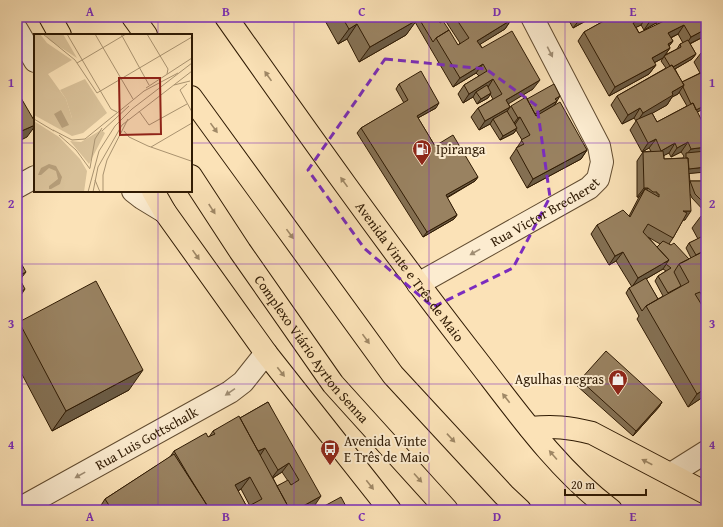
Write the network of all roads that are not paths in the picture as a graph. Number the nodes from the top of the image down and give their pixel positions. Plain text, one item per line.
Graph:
1 (50, 17) edge
2 (133, 17) edge
3 (226, 17) edge
4 (532, 17) edge
5 (17, 30) edge
6 (59, 34) edge
7 (145, 34) edge
8 (34, 59) edge
9 (192, 98) edge
10 (34, 178) edge
11 (192, 178) edge
12 (17, 187) edge
13 (135, 192) edge
14 (154, 192) edge
15 (166, 212) junction
16 (418, 284) junction
17 (266, 353) junction
18 (530, 428) junction
19 (706, 452) edge
20 (671, 474) junction
21 (706, 493) edge
22 (21, 505) edge
23 (390, 510) edge
24 (447, 510) edge
25 (520, 510) edge
26 (612, 510) edge

1 - 6 highway
2 - 7 highway
16 -> 3 highway, Avenida Vinte e Três de Maio
4 -> 16 street, Rua Victor Brecheret
5 - 8 street
9 -> 25 highway
10 - 12 street
11 -> 24 highway, Complexo Viário Ayrton Senna
13 - 15 street
14 - 15 highway
15 -> 17 highway
18 -> 16 highway, Avenida Vinte e Três de Maio
17 -> 22 street, Rua Luis Gottschalk
17 -> 23 highway
20 -> 18 highway
26 -> 18 highway, Avenida Vinte e Três de Maio
19 - 20 street
20 - 21 highway

